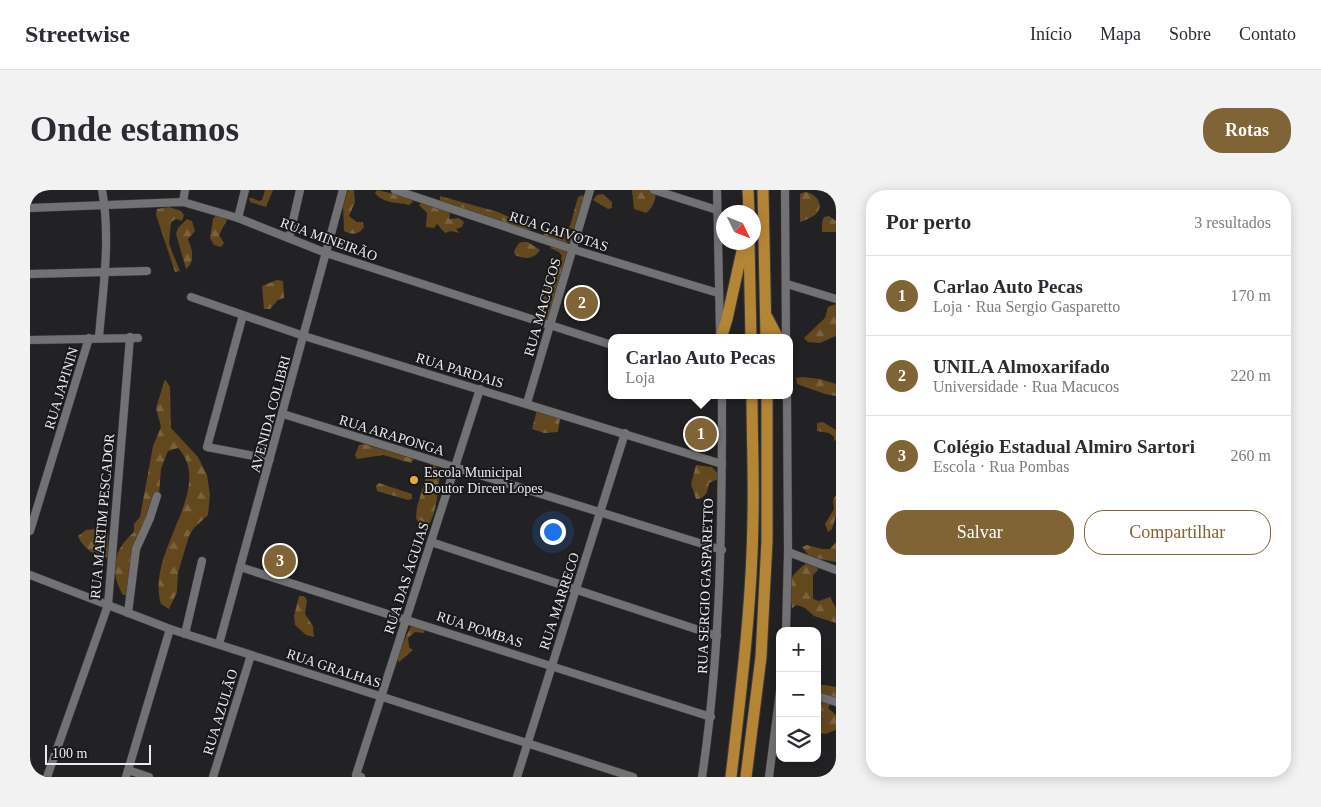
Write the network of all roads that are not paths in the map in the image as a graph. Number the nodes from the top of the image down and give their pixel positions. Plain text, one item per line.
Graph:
1 (102, 190) edge
2 (185, 190) edge
3 (245, 190) edge
4 (300, 190) edge
5 (343, 190) edge
6 (395, 190) edge
7 (590, 190) edge
8 (654, 190) edge
9 (717, 190) edge
10 (748, 190) edge
11 (763, 190) edge
12 (785, 190) edge
13 (183, 202) junction
14 (104, 205) junction
15 (717, 205) edge
16 (749, 205) edge
17 (30, 208) edge
18 (716, 210) edge
19 (238, 218) junction
20 (289, 238) junction
21 (572, 249) junction
22 (717, 250) edge
23 (742, 250) edge
24 (749, 250) edge
25 (326, 253) junction
26 (147, 271) dead end
27 (105, 272) junction
28 (30, 274) edge
29 (787, 284) junction
30 (718, 293) junction
31 (191, 297) dead end
32 (836, 299) edge
33 (765, 313) junction
34 (243, 315) junction
35 (551, 325) junction
36 (721, 334) edge
37 (722, 334) edge
38 (751, 334) edge
39 (766, 334) edge
40 (776, 334) edge
41 (786, 334) edge
42 (304, 336) junction
43 (98, 337) junction
44 (89, 338) junction
45 (30, 340) edge
46 (608, 344) edge
47 (480, 389) junction
48 (722, 399) edge
49 (752, 399) edge
50 (767, 399) edge
51 (787, 399) edge
52 (527, 403) junction
53 (283, 414) junction
54 (625, 433) junction
55 (270, 459) junction
56 (722, 464) junction
57 (454, 467) junction
58 (157, 496) dead end
59 (600, 512) junction
60 (30, 531) edge
61 (431, 542) junction
62 (722, 550) junction
63 (788, 552) junction
64 (202, 561) dead end
65 (240, 567) junction
66 (836, 570) edge
67 (30, 575) edge
68 (576, 588) junction
69 (108, 605) junction
70 (128, 613) junction
71 (406, 619) junction
72 (786, 627) edge
73 (170, 629) junction
74 (185, 634) junction
75 (717, 636) junction
76 (219, 644) junction
77 (251, 655) junction
78 (551, 665) junction
79 (381, 696) junction
80 (821, 697) edge
81 (836, 702) edge
82 (711, 717) junction
83 (777, 717) edge
84 (527, 743) junction
85 (127, 774) edge
86 (358, 776) edge
87 (47, 777) edge
88 (149, 777) edge
89 (213, 777) edge
90 (517, 777) edge
91 (633, 777) edge
92 (702, 777) edge
93 (730, 777) edge
94 (746, 777) edge
95 (769, 777) edge

1 - 14 street
2 - 13 street
3 - 19 street
4 - 20 street
5 - 25 street, AVENIDA COLIBRI
6 - 21 street, RUA GAIVOTAS
7 - 21 street, RUA MACUCOS
8 - 18 street
9 - 15 street
10 - 16 highway
11 - 33 highway
12 - 29 street
13 - 14 street, RUA MINEIRÃO
13 - 19 street, RUA MINEIRÃO
14 - 17 street, RUA MINEIRÃO
14 - 27 street
19 - 20 street, RUA MINEIRÃO
20 - 25 street, RUA MINEIRÃO
21 - 30 street, RUA GAIVOTAS
21 - 35 street, RUA MACUCOS
22 - 30 street
23 - 37 highway
24 - 38 highway
25 - 35 street, RUA MINEIRÃO
25 - 42 street, AVENIDA COLIBRI
26 - 27 street
27 - 28 street
27 - 43 street
29 - 32 street
29 - 41 street
30 - 36 street
31 - 34 street, RUA PARDAIS
33 - 39 highway
33 - 40 highway
34 - 42 street, RUA PARDAIS
34 - 55 street
35 - 46 street, RUA MINEIRÃO
35 - 52 street, RUA MACUCOS
42 - 47 street, RUA PARDAIS
42 - 53 street, AVENIDA COLIBRI
43 - 44 street
43 - 69 street, RUA MARTIM PESCADOR
44 - 45 street
44 - 60 street, RUA JAPININ
47 - 52 street, RUA PARDAIS
47 - 57 street, RUA DAS ÁGUIAS
48 - 56 street, RUA SERGIO GASPARETTO
49 - 93 highway
50 - 94 highway
51 - 63 street
52 - 54 street, RUA PARDAIS
53 - 55 street, AVENIDA COLIBRI
53 - 57 street, RUA ARAPONGA
54 - 56 street, RUA PARDAIS
54 - 59 street, RUA MARRECO
55 - 65 street, AVENIDA COLIBRI
56 - 62 street, RUA SERGIO GASPARETTO
57 - 59 street, RUA ARAPONGA
57 - 61 street, RUA DAS ÁGUIAS
58 - 70 street
59 - 62 street, RUA ARAPONGA
59 - 68 street, RUA MARRECO
61 - 68 street
61 - 71 street, RUA DAS ÁGUIAS
62 - 75 street, RUA SERGIO GASPARETTO
63 - 66 street
63 - 72 street
64 - 74 street
65 - 71 street, RUA POMBAS
65 - 76 street, AVENIDA COLIBRI
67 - 69 street, RUA GRALHAS
68 - 75 street
68 - 78 street, RUA MARRECO
69 - 70 street, RUA GRALHAS
69 - 87 street, RUA MARTIM PESCADOR
70 - 73 street, RUA GRALHAS
71 - 78 street, RUA POMBAS
71 - 79 street, RUA DAS ÁGUIAS
73 - 74 street, RUA GRALHAS
73 - 85 street
74 - 76 street, RUA GRALHAS
75 - 82 street, RUA SERGIO GASPARETTO
76 - 77 street, RUA GRALHAS
77 - 79 street, RUA GRALHAS
77 - 89 street, RUA AZULÃO
78 - 82 street, RUA POMBAS
78 - 84 street, RUA MARRECO
79 - 84 street, RUA GRALHAS
79 - 86 street, RUA DAS ÁGUIAS
80 - 81 street
82 - 92 street, RUA SERGIO GASPARETTO
83 - 95 street
84 - 90 street, RUA MARRECO
84 - 91 street, RUA GRALHAS
85 - 88 street

